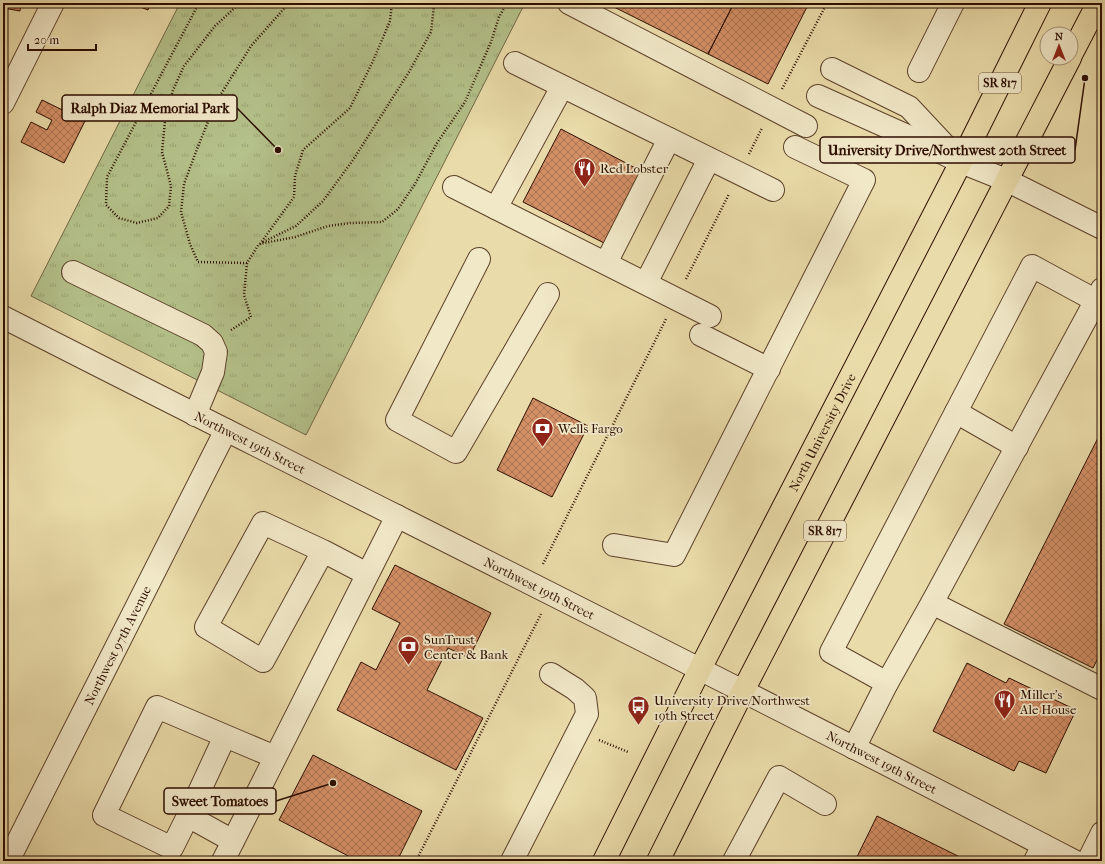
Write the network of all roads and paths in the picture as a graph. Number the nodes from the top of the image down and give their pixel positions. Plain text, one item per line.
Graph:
1 (53, 3) edge
2 (199, 3) edge
3 (240, 3) edge
4 (289, 3) edge
5 (392, 3) edge
6 (433, 3) edge
7 (507, 3) edge
8 (569, 3) edge
9 (953, 3) edge
10 (1040, 3) edge
11 (1098, 3) edge
12 (1079, 40) edge
13 (514, 63) dead end
14 (1065, 66) edge
15 (832, 69) dead end
16 (919, 71) dead end
17 (562, 87) junction
18 (818, 96) dead end
19 (3, 103) edge
20 (806, 126) dead end
21 (669, 139) junction
22 (795, 147) dead end
23 (710, 159) junction
24 (960, 162) junction
25 (1006, 180) junction
26 (454, 187) dead end
27 (773, 190) dead end
28 (496, 208) junction
29 (1102, 228) edge
30 (259, 244) junction
31 (479, 259) dead end
32 (247, 263) junction
33 (606, 263) junction
34 (73, 272) dead end
35 (646, 283) junction
36 (548, 294) dead end
37 (1100, 298) edge
38 (710, 316) dead end
39 (3, 317) edge
40 (701, 335) dead end
41 (212, 343) junction
42 (769, 369) junction
43 (956, 412) junction
44 (195, 415) junction
45 (226, 430) junction
46 (1017, 447) junction
47 (397, 516) junction
48 (614, 545) dead end
49 (323, 551) junction
50 (367, 574) junction
51 (932, 603) junction
52 (542, 612) dead end
53 (700, 669) junction
54 (551, 674) dead end
55 (886, 684) junction
56 (1102, 689) edge
57 (743, 691) junction
58 (225, 736) junction
59 (593, 737) dead end
60 (854, 748) junction
61 (628, 752) dead end
62 (275, 757) junction
63 (825, 804) dead end
64 (188, 816) junction
65 (1102, 833) edge
66 (233, 841) junction
67 (1039, 853) edge
68 (8, 861) edge
69 (223, 861) edge
70 (416, 861) edge
71 (512, 861) edge
72 (604, 861) edge
73 (658, 861) edge
74 (734, 861) edge
75 (1074, 861) edge
76 (1088, 861) edge

1 - 19 street
2 - 3 path
4 - 32 path
5 - 30 path
6 - 30 path
7 - 30 path
8 - 20 street
9 - 16 street
10 - 24 main road, North University Drive / SR 817
11 - 12 main road, SR 817
13 - 17 street
14 - 25 main road, SR 817
15 - 24 street
17 - 21 street
17 - 28 street
18 - 24 street
21 - 23 street
21 - 33 street
22 - 42 street
23 - 27 street
23 - 35 street
24 - 25 street
24 - 53 main road, North University Drive / SR 817
25 - 29 street
25 - 57 main road, SR 817
26 - 28 street
28 - 33 street
30 - 32 path
31 - 36 street
32 - 41 path
33 - 35 street
34 - 41 street
35 - 38 street
37 - 43 street
37 - 46 street
39 - 44 street, Northwest 19th Street
40 - 42 street
41 - 44 street
42 - 48 street
43 - 46 street
43 - 55 street
44 - 45 street, Northwest 19th Street
45 - 47 street, Northwest 19th Street
45 - 68 street, Northwest 97th Avenue
46 - 51 street
47 - 50 street
47 - 53 street, Northwest 19th Street
49 - 49 street
49 - 50 street
50 - 62 street
51 - 55 street
51 - 56 street
52 - 70 path
53 - 57 street, Northwest 19th Street
53 - 72 main road, North University Drive / SR 817
54 - 71 street
55 - 60 street
57 - 60 street, Northwest 19th Street
57 - 73 main road, SR 817
58 - 62 street
58 - 64 street
58 - 64 street
59 - 61 path
60 - 67 street, Northwest 19th Street
62 - 66 street
63 - 74 street
64 - 66 street
65 - 76 street
66 - 69 street
67 - 75 street, Northwest 19th Street

